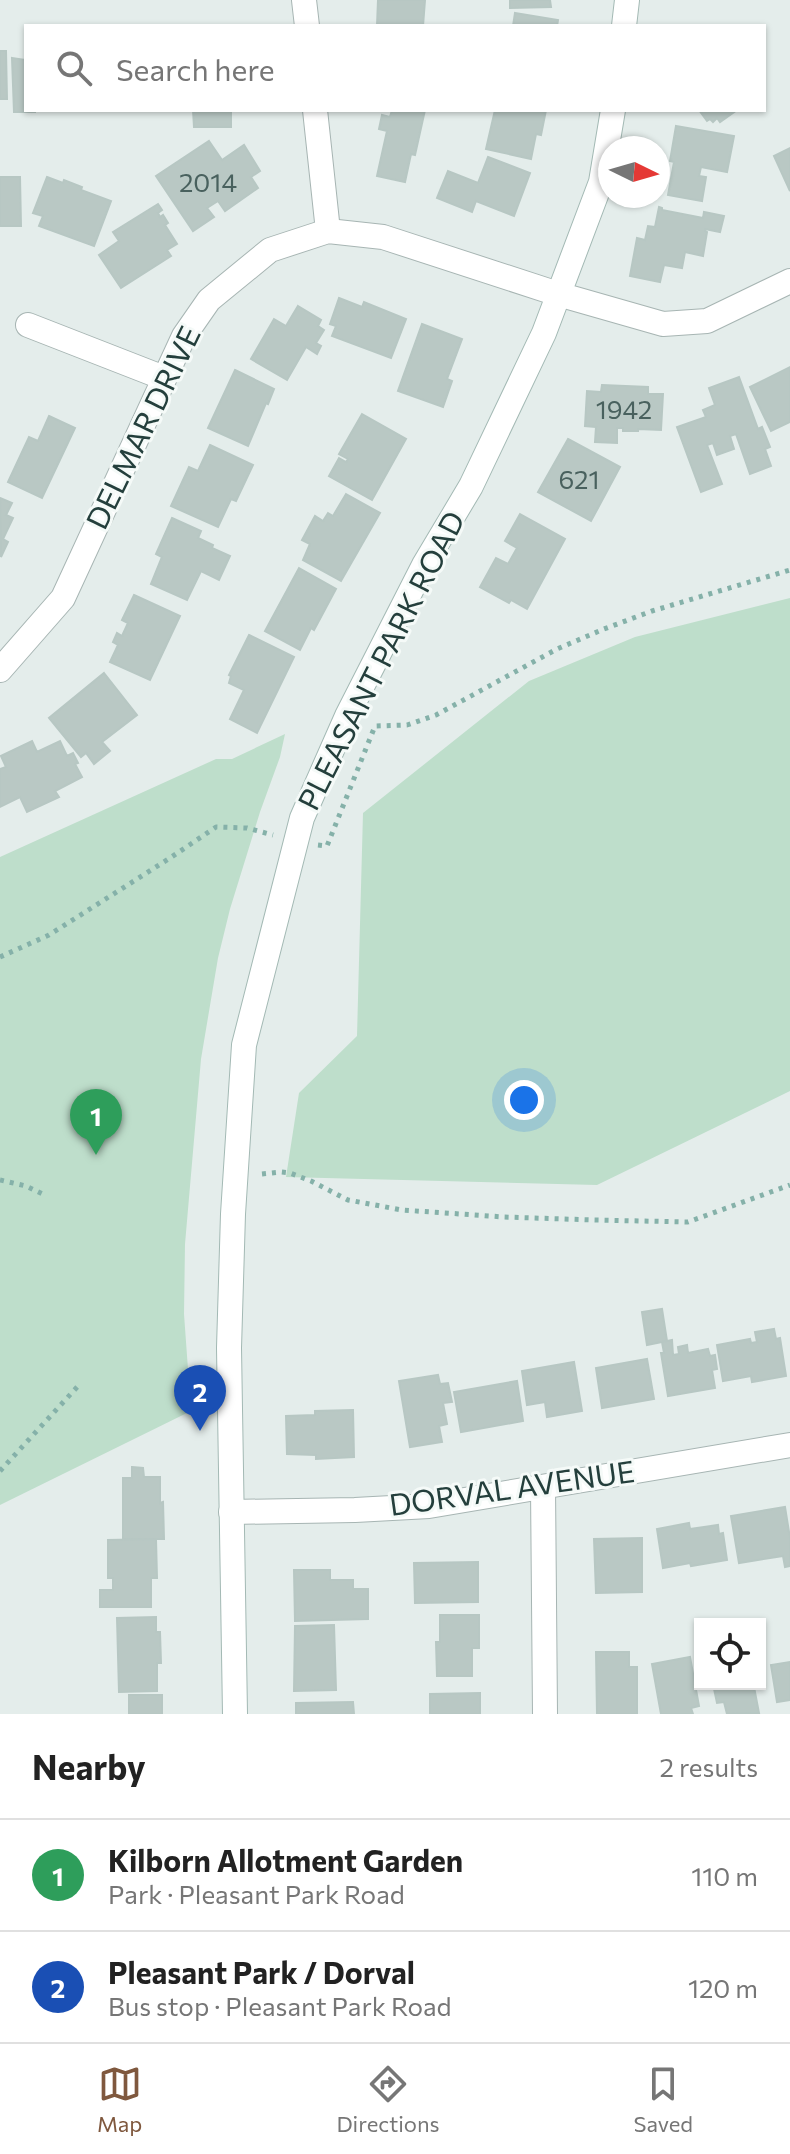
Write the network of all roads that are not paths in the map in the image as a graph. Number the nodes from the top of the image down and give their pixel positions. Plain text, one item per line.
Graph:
1 (304, 0) edge
2 (627, 0) edge
3 (307, 24) edge
4 (624, 24) edge
5 (315, 112) edge
6 (613, 112) edge
7 (328, 231) junction
8 (790, 281) edge
9 (558, 294) junction
10 (28, 325) dead end
11 (164, 378) junction
12 (0, 670) edge
13 (790, 1445) edge
14 (543, 1487) junction
15 (231, 1512) junction
16 (235, 1714) edge
17 (545, 1714) edge

1 - 3 street
2 - 4 street
5 - 7 street
6 - 9 street, PLEASANT PARK ROAD
7 - 9 street, DELMAR DRIVE
7 - 11 street, DELMAR DRIVE
8 - 9 street, DELMAR DRIVE
9 - 15 street, PLEASANT PARK ROAD
10 - 11 street
11 - 12 street, DELMAR DRIVE
13 - 14 street, DORVAL AVENUE
14 - 15 street, DORVAL AVENUE
14 - 17 street
15 - 16 street, PLEASANT PARK ROAD

